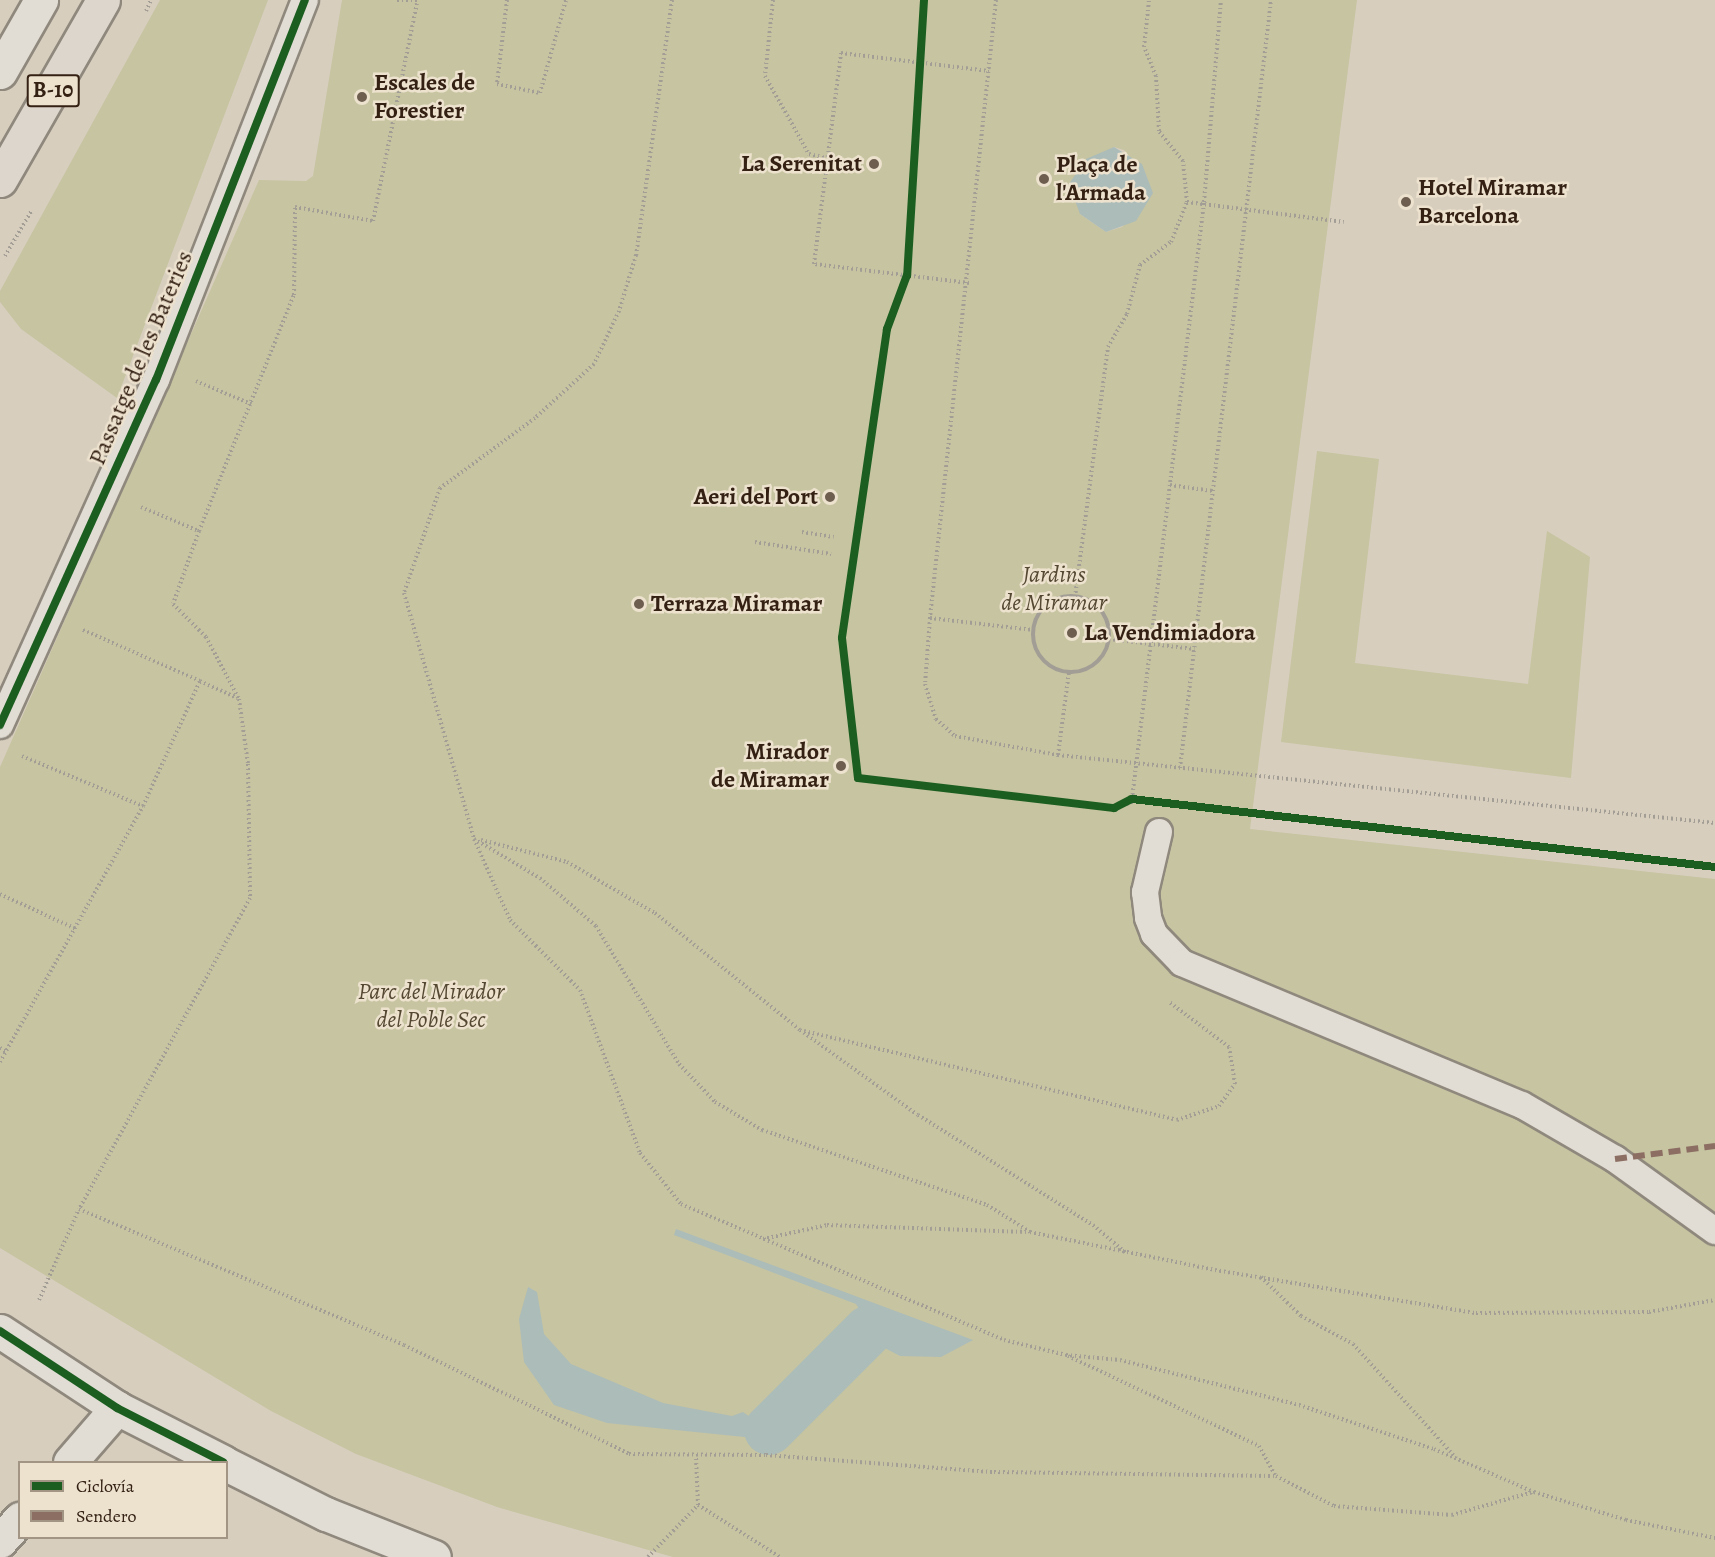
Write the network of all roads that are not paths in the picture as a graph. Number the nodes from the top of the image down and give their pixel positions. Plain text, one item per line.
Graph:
1 (41, 0) edge
2 (103, 0) edge
3 (305, 0) edge
4 (0, 72) edge
5 (0, 180) edge
6 (0, 725) edge
7 (1159, 832) dead end
8 (1715, 1231) edge
9 (0, 1331) edge
10 (117, 1408) junction
11 (71, 1461) edge
12 (221, 1461) edge
13 (228, 1465) edge
14 (18, 1521) edge
15 (0, 1541) edge
16 (434, 1557) edge

1 - 4 street
2 - 5 highway, B-10
3 - 6 lane, Passatge de les Bateries
7 - 8 lane
9 - 10 street
10 - 11 street
10 - 12 street
13 - 16 street
14 - 15 street

